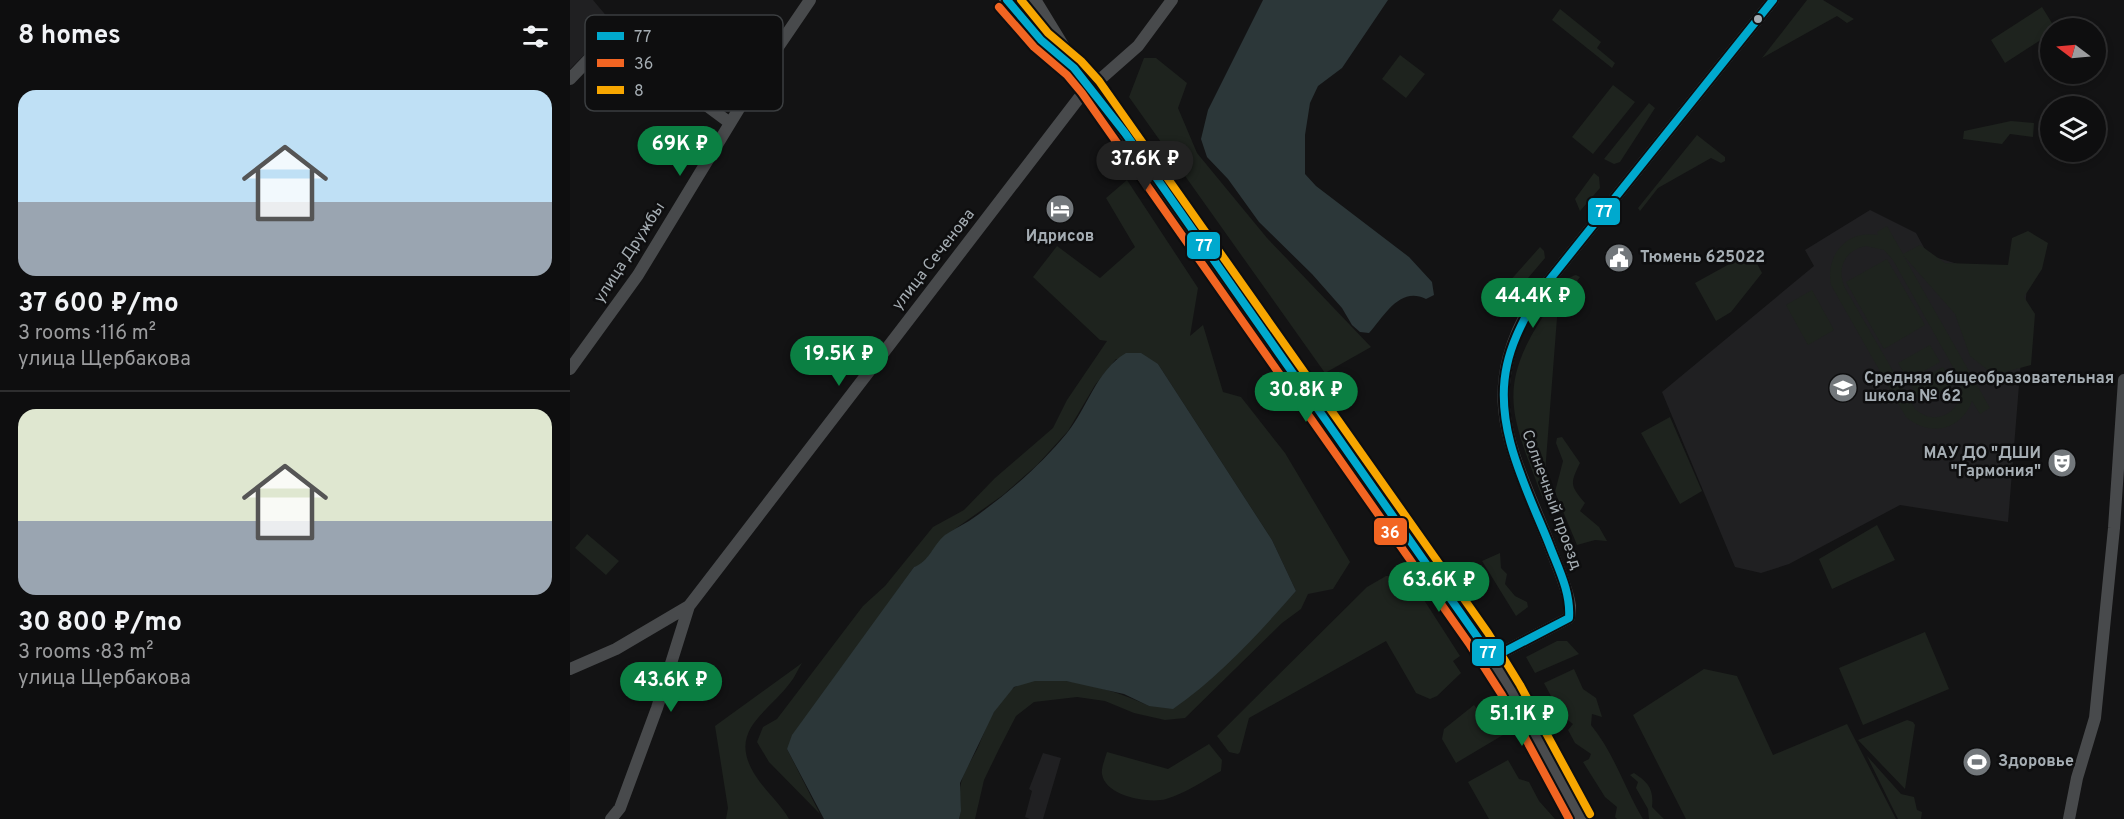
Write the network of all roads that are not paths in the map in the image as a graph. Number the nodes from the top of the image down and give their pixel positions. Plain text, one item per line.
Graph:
1 (810, 0) edge
2 (1007, 0) edge
3 (1033, 0) edge
4 (1172, 0) edge
5 (1773, 0) edge
6 (783, 42) edge
7 (585, 63) edge
8 (1074, 68) junction
9 (570, 79) edge
10 (1090, 87) junction
11 (714, 111) edge
12 (738, 111) edge
13 (730, 123) junction
14 (570, 369) edge
15 (2124, 380) edge
16 (689, 606) junction
17 (1492, 658) junction
18 (570, 669) edge
19 (611, 819) edge
20 (1581, 819) edge
21 (2069, 819) edge

1 - 6 street, улица Дружбы
2 - 8 main road
3 - 8 main road
4 - 10 street, улица Сеченова
5 - 17 street, Солнечный проезд
7 - 9 street
8 - 10 main road
10 - 16 street, улица Сеченова
10 - 17 main road
11 - 13 street
12 - 13 street, улица Дружбы
13 - 14 street, улица Дружбы
15 - 21 street
16 - 18 street, улица Сеченова
16 - 19 street, улица Сеченова
17 - 20 main road

